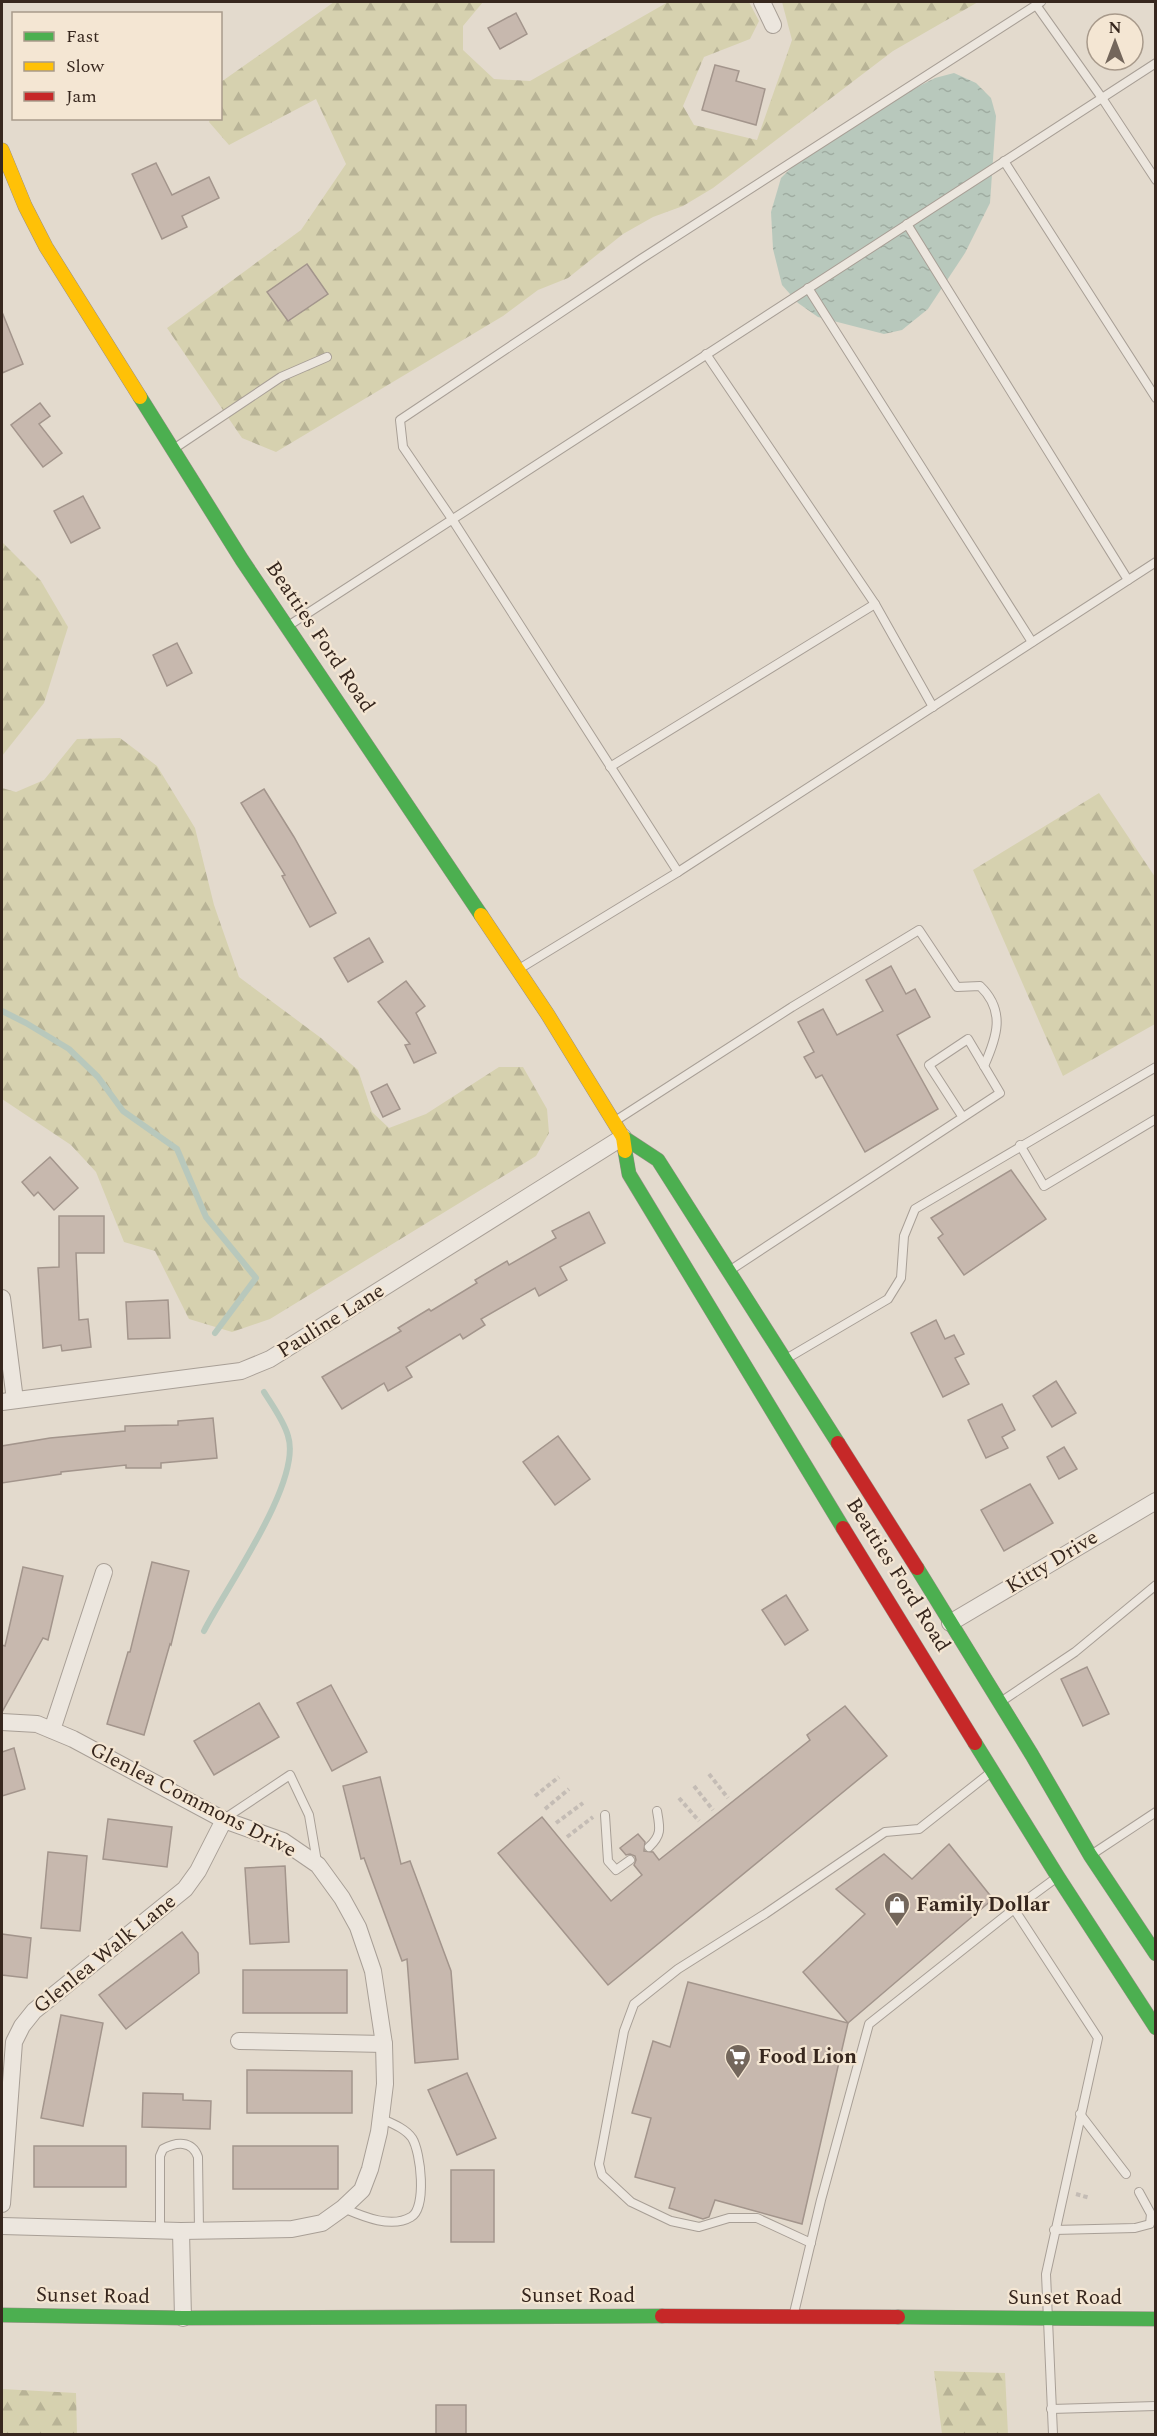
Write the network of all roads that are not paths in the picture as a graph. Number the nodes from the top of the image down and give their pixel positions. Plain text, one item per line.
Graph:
1 (762, 2) edge
2 (1039, 3) edge
3 (773, 25) dead end
4 (1155, 63) edge
5 (1102, 98) junction
6 (2, 150) edge
7 (1004, 161) junction
8 (1155, 180) edge
9 (907, 224) junction
10 (808, 288) junction
11 (706, 354) junction
12 (327, 357) dead end
13 (1155, 398) edge
14 (172, 450) junction
15 (452, 519) junction
16 (1155, 562) edge
17 (1128, 580) junction
18 (875, 604) junction
19 (288, 626) junction
20 (1032, 642) junction
21 (933, 706) junction
22 (610, 767) junction
23 (678, 872) junction
24 (519, 969) junction
25 (984, 1066) junction
26 (1155, 1067) edge
27 (962, 1116) junction
28 (1155, 1119) edge
29 (614, 1122) junction
30 (622, 1137) junction
31 (1020, 1145) junction
32 (728, 1272) junction
33 (2, 1298) edge
34 (783, 1360) junction
35 (8, 1401) edge
36 (1155, 1502) edge
37 (104, 1572) dead end
38 (1155, 1585) edge
39 (950, 1623) junction
40 (1000, 1703) junction
41 (2, 1722) edge
42 (52, 1730) junction
43 (993, 1771) junction
44 (657, 1811) dead end
45 (1155, 1812) edge
46 (602, 1814) road end
47 (224, 1820) junction
48 (649, 1847) dead end
49 (1090, 1855) junction
50 (630, 1860) dead end
51 (318, 1865) junction
52 (1058, 1877) junction
53 (1014, 1908) junction
54 (1155, 1954) edge
55 (1155, 2028) edge
56 (239, 2041) dead end
57 (384, 2044) junction
58 (1080, 2114) junction
59 (381, 2118) junction
60 (1126, 2174) dead end
61 (1139, 2192) dead end
62 (2, 2204) edge
63 (343, 2208) junction
64 (2, 2226) edge
65 (160, 2230) junction
66 (199, 2230) junction
67 (1054, 2230) junction
68 (181, 2231) junction
69 (811, 2242) junction
70 (2, 2315) edge
71 (794, 2317) junction
72 (183, 2318) junction
73 (1047, 2319) junction
74 (1155, 2319) edge
75 (1155, 2406) edge
76 (1051, 2409) junction
77 (1053, 2434) edge

1 - 3 street
2 - 5 lane
2 - 15 lane
4 - 5 lane
5 - 7 lane
5 - 8 lane
6 - 14 main road, Beatties Ford Road
7 - 9 lane
7 - 13 lane
9 - 10 lane
9 - 17 lane
10 - 11 lane
10 - 20 lane
11 - 15 lane
11 - 18 lane
12 - 14 lane
14 - 19 main road, Beatties Ford Road
15 - 19 lane
15 - 22 lane
16 - 17 lane
17 - 20 lane
18 - 21 lane
18 - 22 lane
19 - 24 main road, Beatties Ford Road
20 - 21 lane
21 - 23 lane
22 - 23 lane
23 - 24 lane
24 - 29 main road, Beatties Ford Road
25 - 27 lane
25 - 27 lane
25 - 29 lane
26 - 31 lane
27 - 32 lane
28 - 31 lane
29 - 30 main road, Beatties Ford Road
30 - 32 main road, Beatties Ford Road
30 - 35 street, Pauline Lane
30 - 43 main road, Beatties Ford Road
31 - 34 lane
32 - 34 main road, Beatties Ford Road
33 - 35 street
34 - 39 main road, Beatties Ford Road
36 - 39 street, Kitty Drive
37 - 42 street
38 - 40 lane
39 - 40 main road, Beatties Ford Road
40 - 49 main road, Beatties Ford Road
41 - 42 street, Glenlea Commons Drive
42 - 47 street, Glenlea Commons Drive
43 - 52 main road, Beatties Ford Road
43 - 69 lane
44 - 48 lane
45 - 49 lane
46 - 50 lane
47 - 51 street, Glenlea Commons Drive
47 - 51 lane
47 - 62 street, Glenlea Walk Lane
49 - 54 main road, Beatties Ford Road
51 - 57 street, Glenlea Commons Drive
52 - 53 lane
52 - 55 main road, Beatties Ford Road
53 - 58 lane
53 - 69 lane
56 - 57 street
57 - 59 street, Glenlea Commons Drive
58 - 60 lane
58 - 67 lane
59 - 63 street, Glenlea Commons Drive
59 - 63 lane
61 - 67 lane
63 - 66 street, Glenlea Commons Drive
64 - 65 street, Glenlea Commons Drive
65 - 66 lane
65 - 68 street, Glenlea Commons Drive
66 - 68 street, Glenlea Commons Drive
67 - 73 lane
68 - 72 street
69 - 71 lane
70 - 72 main road, Sunset Road
71 - 72 main road, Sunset Road
71 - 73 main road, Sunset Road
73 - 74 main road, Sunset Road
73 - 76 lane
75 - 76 lane
76 - 77 lane

